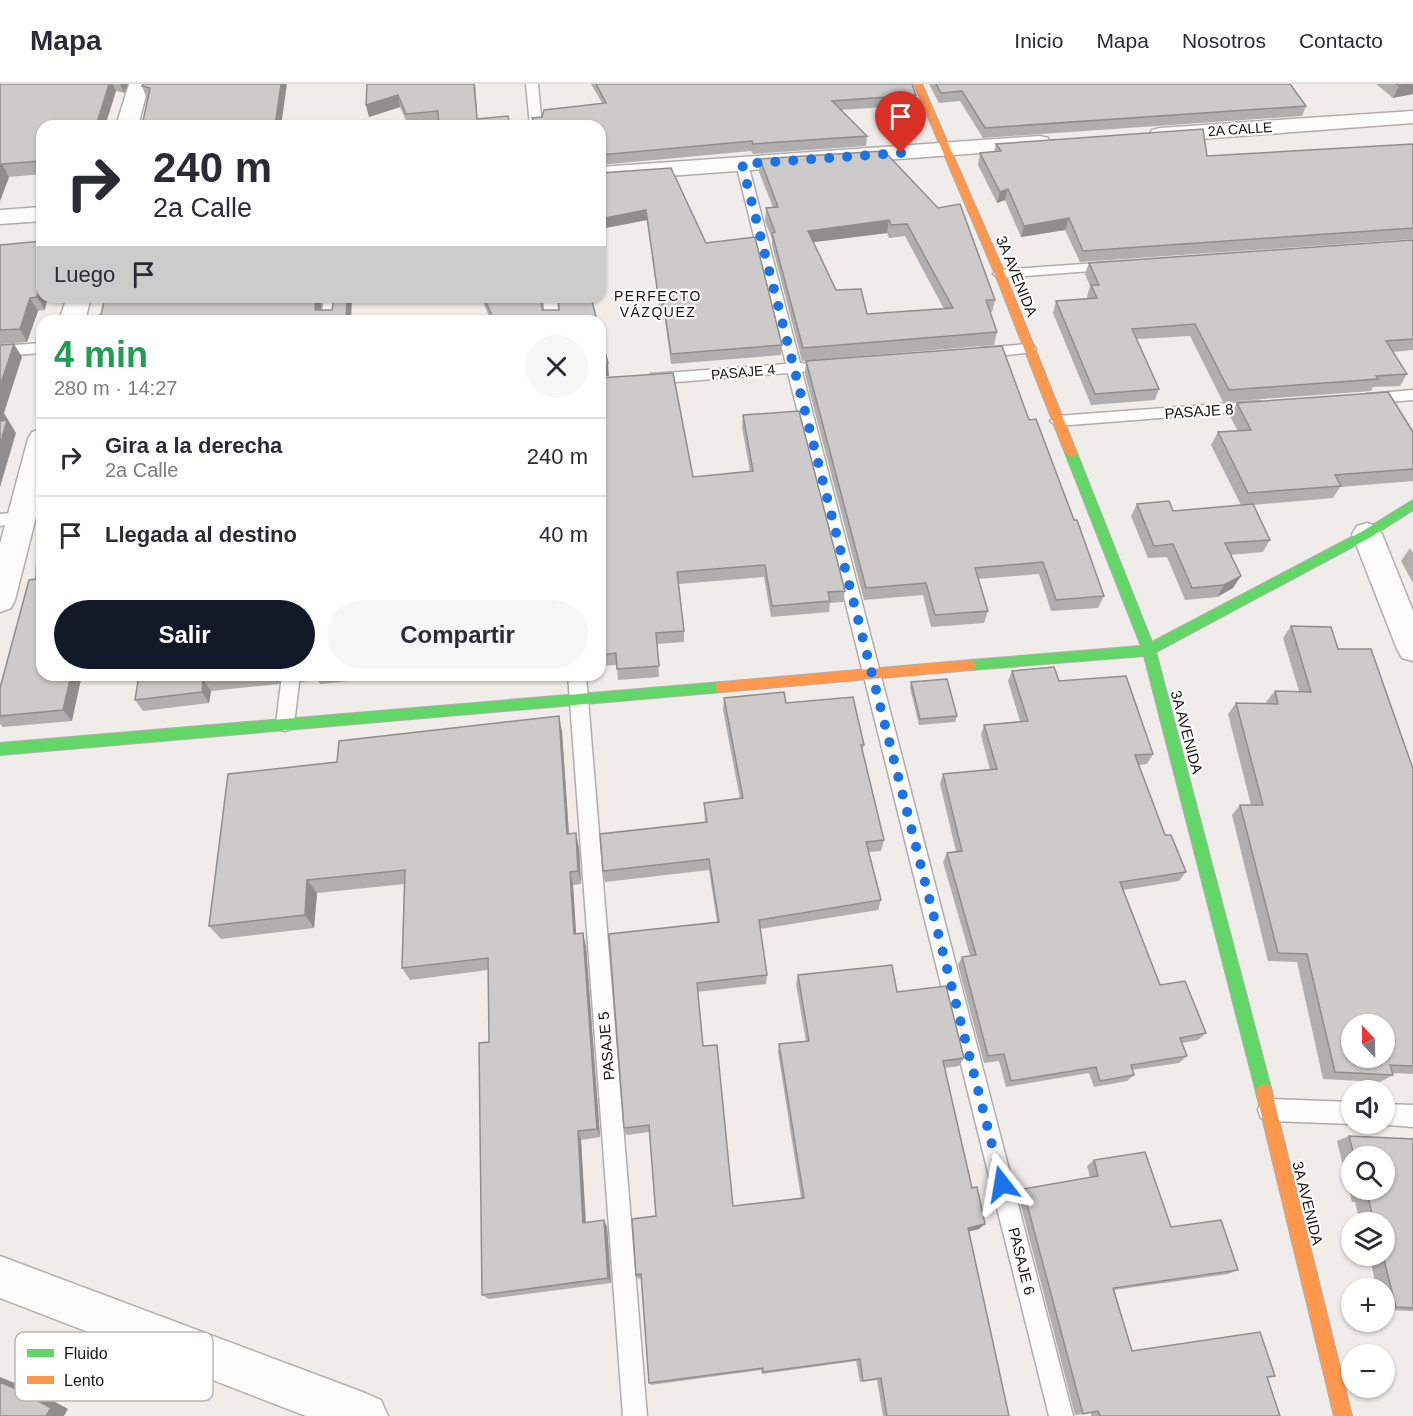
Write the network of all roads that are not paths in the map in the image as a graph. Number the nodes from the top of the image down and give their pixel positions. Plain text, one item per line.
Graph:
1 (139, 84) edge
2 (532, 84) edge
3 (918, 84) edge
4 (1413, 117) edge
5 (129, 120) edge
6 (535, 120) edge
7 (1134, 137) edge
8 (1064, 142) edge
9 (946, 150) junction
10 (742, 164) junction
11 (606, 174) edge
12 (36, 214) edge
13 (0, 217) edge
14 (1130, 265) edge
15 (1000, 274) junction
16 (36, 348) edge
17 (1029, 349) junction
18 (0, 351) edge
19 (970, 354) edge
20 (818, 366) edge
21 (794, 368) junction
22 (634, 381) edge
23 (1413, 396) edge
24 (1354, 400) edge
25 (1271, 406) edge
26 (1058, 421) junction
27 (36, 454) edge
28 (1413, 504) edge
29 (10, 519) edge
30 (1367, 534) junction
31 (0, 600) edge
32 (1413, 649) edge
33 (1149, 650) junction
34 (872, 674) junction
35 (290, 681) edge
36 (577, 681) edge
37 (578, 698) junction
38 (285, 724) junction
39 (0, 749) edge
40 (1269, 1110) junction
41 (1341, 1113) edge
42 (1395, 1115) edge
43 (1413, 1116) edge
44 (0, 1278) edge
45 (143, 1332) edge
46 (213, 1359) edge
47 (365, 1416) edge
48 (635, 1416) edge
49 (1061, 1416) edge
50 (1343, 1416) edge

1 - 5 street
2 - 6 lane
3 - 9 street, 3A AVENIDA
4 - 7 street, 2A CALLE
8 - 9 street
9 - 10 street
9 - 15 street, 3A AVENIDA
10 - 11 street
10 - 21 lane, PASAJE 6
12 - 13 street
14 - 15 lane
15 - 17 street, 3A AVENIDA
16 - 18 lane
17 - 19 lane
17 - 26 street, 3A AVENIDA
20 - 21 lane, PASAJE 4
21 - 22 lane, PASAJE 4
21 - 34 lane, PASAJE 6
23 - 24 lane
25 - 26 lane, PASAJE 8
26 - 33 street, 3A AVENIDA
27 - 29 street
28 - 30 street
29 - 31 street
30 - 32 street
30 - 33 street
33 - 34 street
33 - 40 street, 3A AVENIDA
34 - 37 street
34 - 49 lane, PASAJE 6
35 - 38 lane
36 - 37 lane, PASAJE 5
37 - 38 street
37 - 48 lane, PASAJE 5
38 - 39 street
40 - 41 lane
40 - 50 street, 3A AVENIDA
42 - 43 lane
44 - 45 street
46 - 47 street

